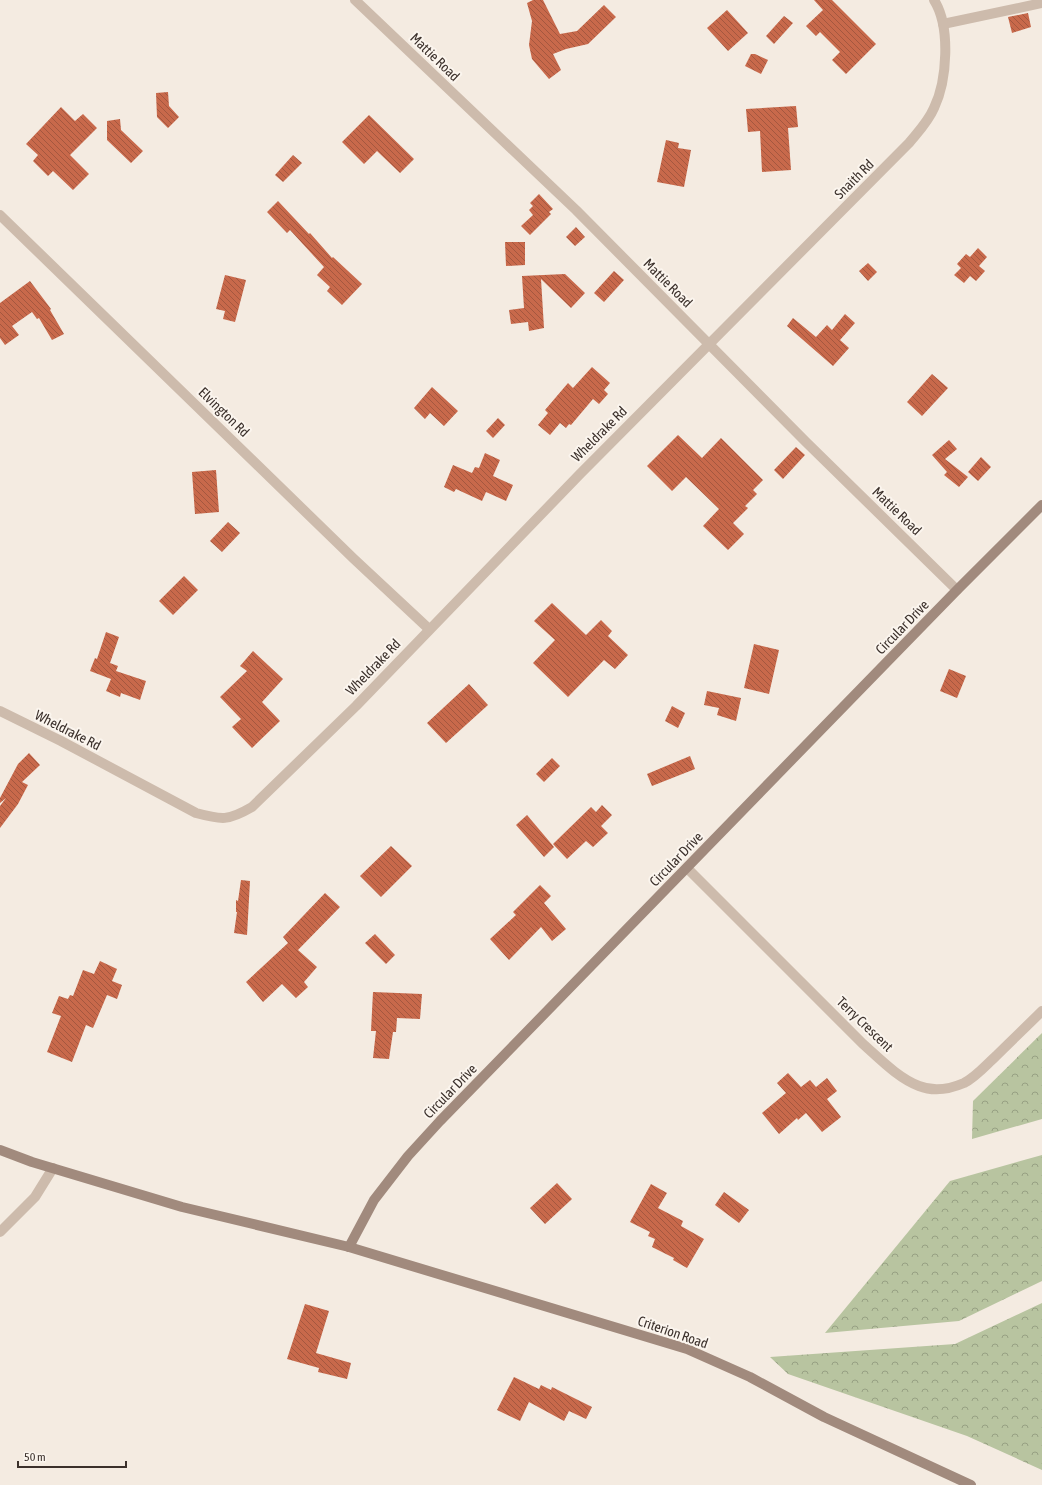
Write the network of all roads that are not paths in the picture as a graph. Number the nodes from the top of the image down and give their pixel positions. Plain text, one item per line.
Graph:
1 (354, 0) edge
2 (934, 0) edge
3 (1042, 3) edge
4 (943, 24) junction
5 (0, 215) edge
6 (709, 344) junction
7 (1042, 505) edge
8 (957, 590) junction
9 (429, 629) junction
10 (0, 711) edge
11 (687, 868) junction
12 (1042, 1011) edge
13 (0, 1150) edge
14 (53, 1168) junction
15 (0, 1232) edge
16 (349, 1247) junction
17 (971, 1485) edge

1 - 6 street, Mattie Road
2 - 4 street, Snaith Rd
3 - 4 street
4 - 6 street, Snaith Rd
5 - 9 street, Elvington Rd
6 - 8 street, Mattie Road
6 - 9 street, Wheldrake Rd
7 - 8 street, Circular Drive
8 - 11 street, Circular Drive
9 - 10 street, Wheldrake Rd
11 - 12 street, Terry Crescent
11 - 16 street, Circular Drive
13 - 14 street, Criterion Road
14 - 15 street
14 - 16 street, Criterion Road
16 - 17 street, Criterion Road

